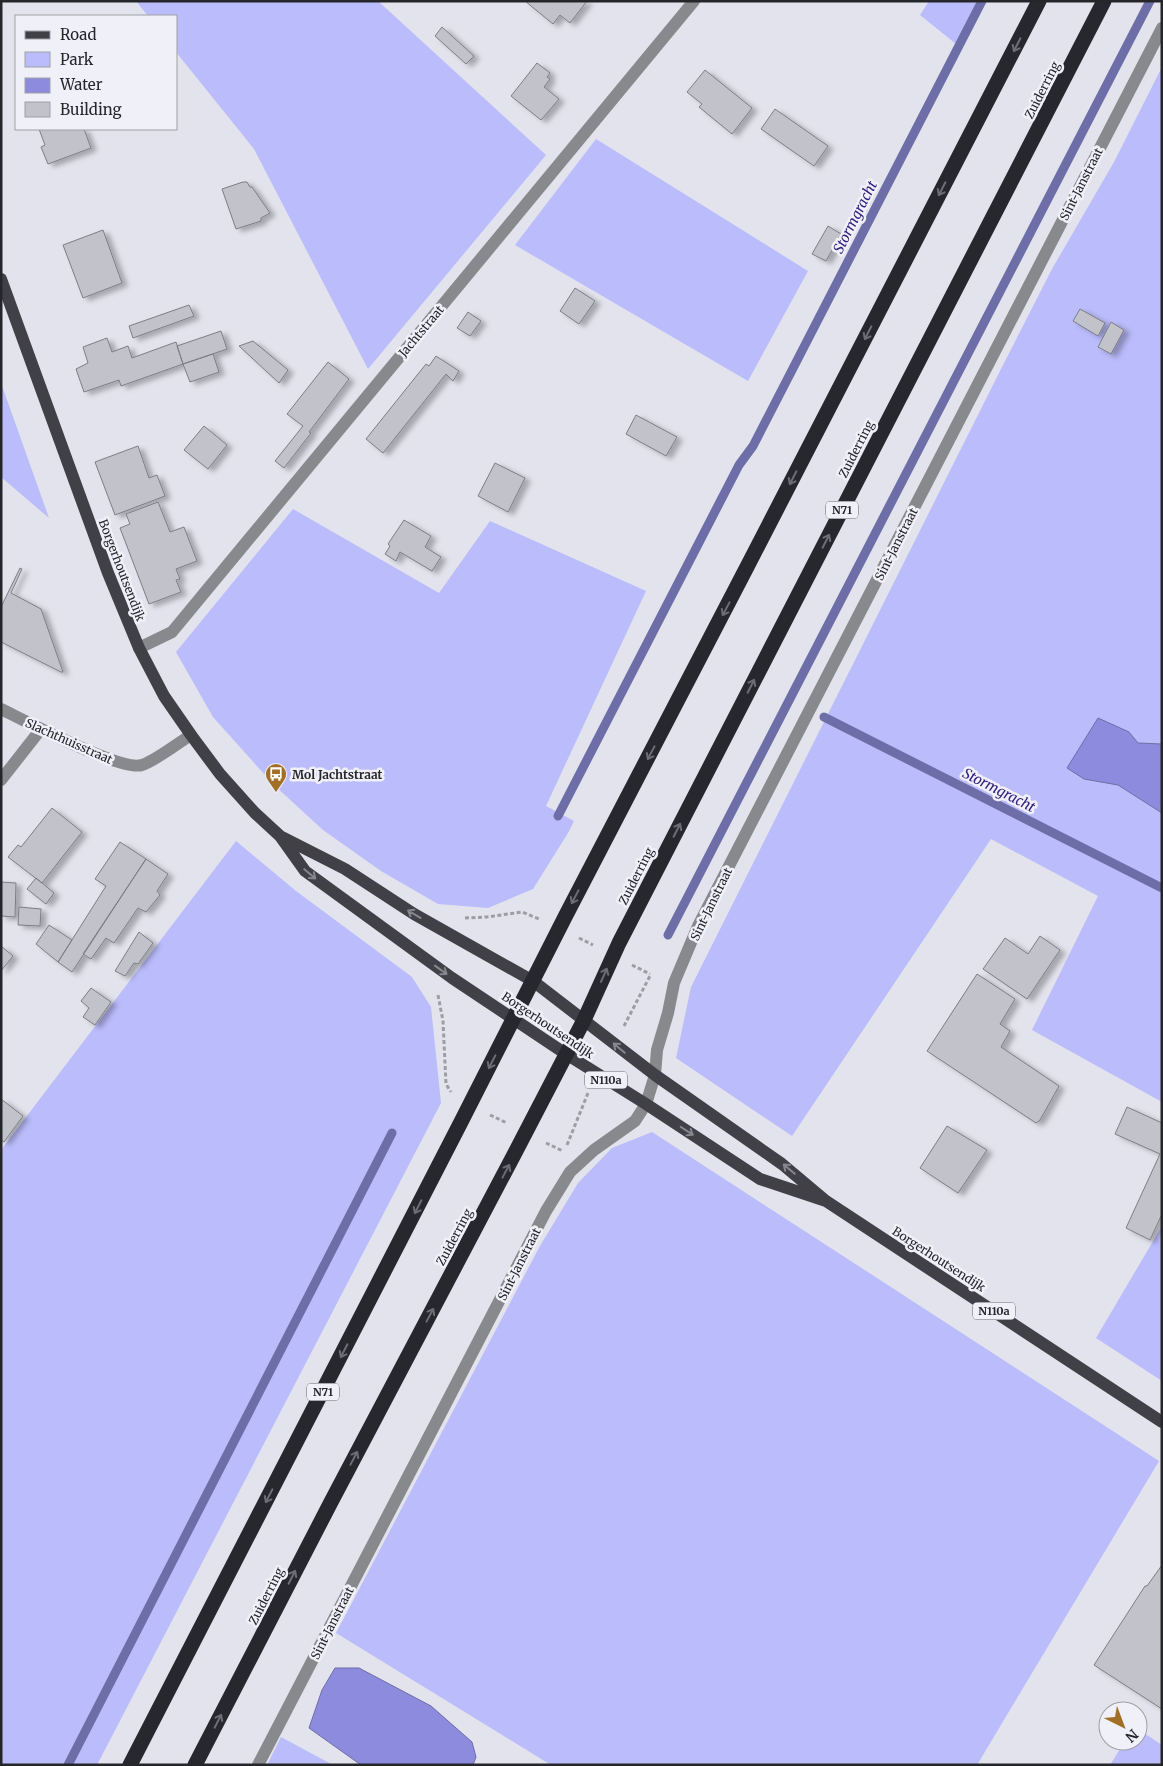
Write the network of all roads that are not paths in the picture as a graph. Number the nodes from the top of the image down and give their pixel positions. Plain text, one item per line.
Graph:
1 (694, 1) edge
2 (1039, 1) edge
3 (1104, 1) edge
4 (1162, 28) edge
5 (1, 279) edge
6 (139, 648) junction
7 (1, 709) edge
8 (41, 729) junction
9 (191, 735) junction
10 (1, 780) edge
11 (280, 836) junction
12 (533, 981) junction
13 (514, 1018) junction
14 (584, 1020) junction
15 (566, 1054) junction
16 (654, 1075) junction
17 (646, 1104) junction
18 (826, 1201) junction
19 (1162, 1422) edge
20 (130, 1765) edge
21 (195, 1765) edge
22 (258, 1765) edge

1 - 6 street, Jachtstraat
2 -> 12 highway, N71
14 -> 3 highway, Zuiderring / N71
4 - 16 street, Sint-Janstraat
5 - 6 main road, Borgerhoutsendijk
6 - 9 main road, Borgerhoutsendijk
7 - 8 street, Slachthuisstraat
8 - 9 street, Slachthuisstraat
8 - 10 street
9 - 11 main road, Borgerhoutsendijk
12 -> 11 main road, Borgerhoutsendijk
11 -> 13 main road, Borgerhoutsendijk
12 - 13 highway, N71
12 - 14 main road, Borgerhoutsendijk / N110a
13 - 15 main road, Borgerhoutsendijk / N110a
13 -> 20 highway, N71
14 - 15 highway, Zuiderring / N71
16 -> 14 main road, Borgerhoutsendijk / N110a
15 - 17 main road, Borgerhoutsendijk / N110a
21 -> 15 highway, Zuiderring / N71
16 - 17 street, Sint-Janstraat
18 -> 16 main road, Borgerhoutsendijk / N110a
17 -> 18 main road, Borgerhoutsendijk / N110a
17 - 22 street, Sint-Janstraat
18 - 19 main road, Borgerhoutsendijk / N110a

